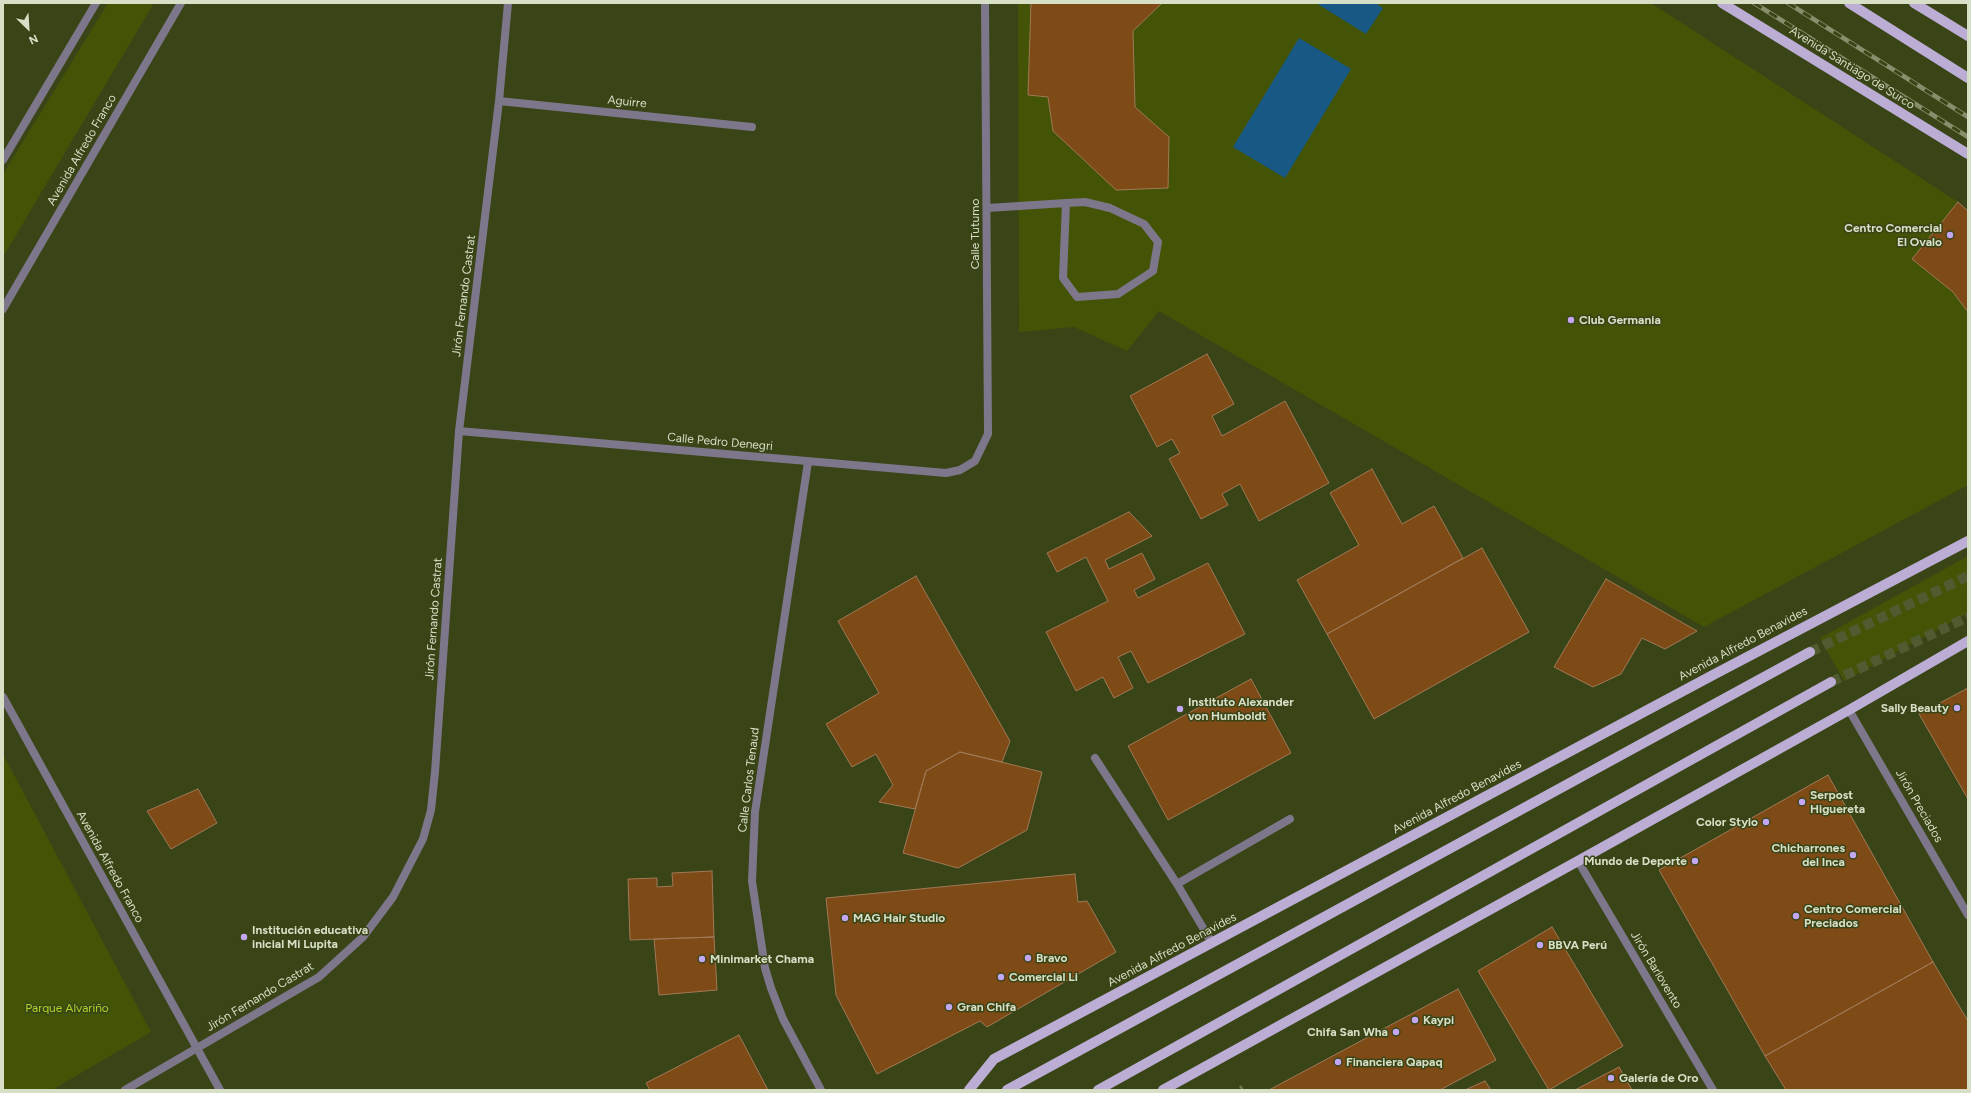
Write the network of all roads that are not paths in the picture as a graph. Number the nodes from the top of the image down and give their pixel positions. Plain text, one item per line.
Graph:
1 (96, 3) edge
2 (181, 3) edge
3 (508, 3) edge
4 (985, 3) edge
5 (1722, 3) edge
6 (1849, 3) edge
7 (1914, 3) edge
8 (1968, 36) edge
9 (1968, 78) edge
10 (499, 101) junction
11 (752, 127) dead end
12 (1968, 154) edge
13 (3, 160) edge
14 (1066, 203) junction
15 (987, 208) junction
16 (3, 309) edge
17 (460, 432) junction
18 (976, 461) joint
19 (808, 462) junction
20 (1968, 541) edge
21 (1968, 641) edge
22 (1810, 652) tunnel mouth
23 (1831, 682) tunnel mouth
24 (3, 697) edge
25 (1849, 710) junction
26 (1095, 758) dead end
27 (1290, 819) dead end
28 (1578, 861) junction
29 (1177, 884) junction
30 (1968, 915) edge
31 (1212, 943) junction
32 (196, 1049) junction
33 (125, 1090) edge
34 (220, 1090) edge
35 (821, 1090) edge
36 (969, 1090) edge
37 (1007, 1090) edge
38 (1098, 1090) edge
39 (1163, 1090) edge
40 (1713, 1090) edge

1 - 13 street
2 - 16 street, Avenida Alfredo Franco
3 - 10 street, Jirón Fernando Castrat
4 - 15 street, Calle Tutumo
5 - 12 main road, Avenida Santiago de Surco
6 - 9 main road
7 - 8 main road
10 - 11 street, Aguirre
10 - 17 street, Jirón Fernando Castrat
14 - 14 street
14 - 15 street
15 - 18 street, Calle Tutumo
17 - 19 street, Calle Pedro Denegri
17 - 32 street, Jirón Fernando Castrat
18 - 19 street, Calle Pedro Denegri
19 - 35 street, Calle Carlos Tenaud
20 - 31 main road, Avenida Alfredo Benavides
21 - 25 main road
22 - 37 main road
23 - 38 main road
24 - 32 street, Avenida Alfredo Franco
25 - 28 main road
25 - 30 street, Jirón Preciados
26 - 29 street
27 - 29 street
28 - 39 main road
28 - 40 street, Jirón Barlovento
29 - 31 street
31 - 36 main road, Avenida Alfredo Benavides
32 - 33 street, Jirón Fernando Castrat
32 - 34 street, Avenida Alfredo Franco

